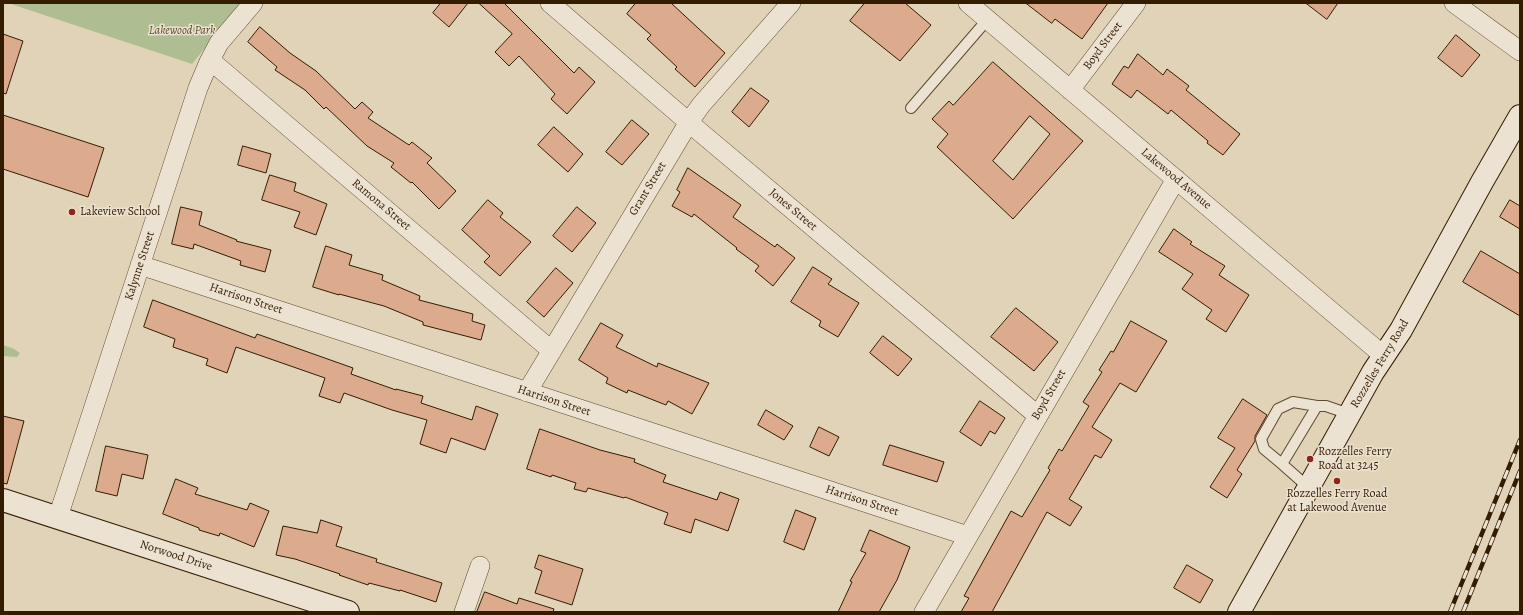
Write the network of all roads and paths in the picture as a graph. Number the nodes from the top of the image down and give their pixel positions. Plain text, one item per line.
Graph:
1 (253, 3) edge
2 (550, 3) edge
3 (791, 3) edge
4 (968, 3) edge
5 (1136, 3) edge
6 (1454, 3) edge
7 (988, 20) junction
8 (1520, 51) edge
9 (210, 60) junction
10 (1070, 90) junction
11 (911, 108) dead end
12 (1520, 116) edge
13 (689, 122) junction
14 (1176, 179) junction
15 (140, 265) junction
16 (552, 351) junction
17 (1384, 356) junction
18 (528, 392) junction
19 (1317, 406) junction
20 (1349, 414) junction
21 (1038, 415) junction
22 (1282, 464) junction
23 (1308, 487) junction
24 (3, 500) edge
25 (58, 517) junction
26 (968, 536) junction
27 (480, 566) dead end
28 (348, 612) edge
29 (464, 612) edge
30 (924, 612) edge
31 (1240, 612) edge

1 - 9 street, Kalynne Street
2 - 13 street, Jones Street
3 - 13 street, Grant Street
4 - 7 street, Lakewood Avenue
5 - 10 street, Boyd Street
6 - 8 street
7 - 10 street, Lakewood Avenue
7 - 11 lane
9 - 15 street, Kalynne Street
9 - 16 street, Ramona Street
10 - 14 street, Lakewood Avenue
12 - 17 street, Rozzelles Ferry Road
13 - 16 street, Grant Street
13 - 21 street, Jones Street
14 - 17 street, Lakewood Avenue
14 - 21 street, Boyd Street
15 - 18 street, Harrison Street
15 - 25 street, Kalynne Street
16 - 18 street, Grant Street
17 - 20 street, Rozzelles Ferry Road
18 - 26 street, Harrison Street
19 - 20 lane
19 - 22 lane
19 - 22 lane
20 - 23 street, Rozzelles Ferry Road
21 - 26 street, Boyd Street
22 - 23 lane
23 - 31 street, Rozzelles Ferry Road
24 - 25 street, Norwood Drive
25 - 28 street, Norwood Drive
26 - 30 street, Boyd Street
27 - 29 street

